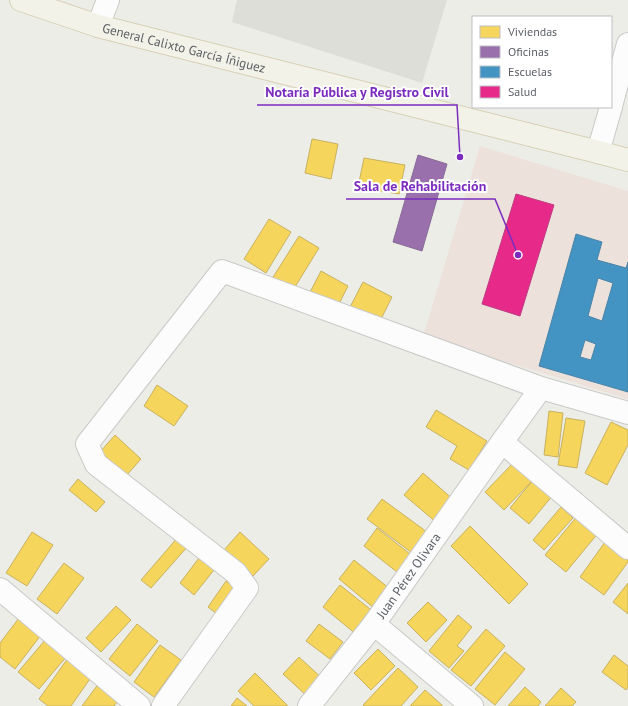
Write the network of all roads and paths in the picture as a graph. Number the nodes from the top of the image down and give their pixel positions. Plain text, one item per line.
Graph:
1 (21, 0) edge
2 (108, 0) edge
3 (98, 26) junction
4 (628, 44) edge
5 (612, 103) edge
6 (611, 108) edge
7 (598, 152) junction
8 (628, 160) edge
9 (541, 388) junction
10 (628, 413) edge
11 (502, 442) junction
12 (628, 548) edge
13 (0, 589) edge
14 (374, 624) junction
15 (139, 706) edge
16 (163, 706) edge
17 (309, 706) edge
18 (472, 706) edge

1 - 3 main road, General Calixto García Íñiguez
2 - 3 street
3 - 7 main road, General Calixto García Íñiguez
4 - 5 street
6 - 7 street
7 - 8 main road, General Calixto García Íñiguez
9 - 10 street
9 - 11 street, Juan Pérez Olivara
9 - 16 street
11 - 12 street
11 - 14 street, Juan Pérez Olivara
13 - 15 street
14 - 17 street, Juan Pérez Olivara
14 - 18 street

